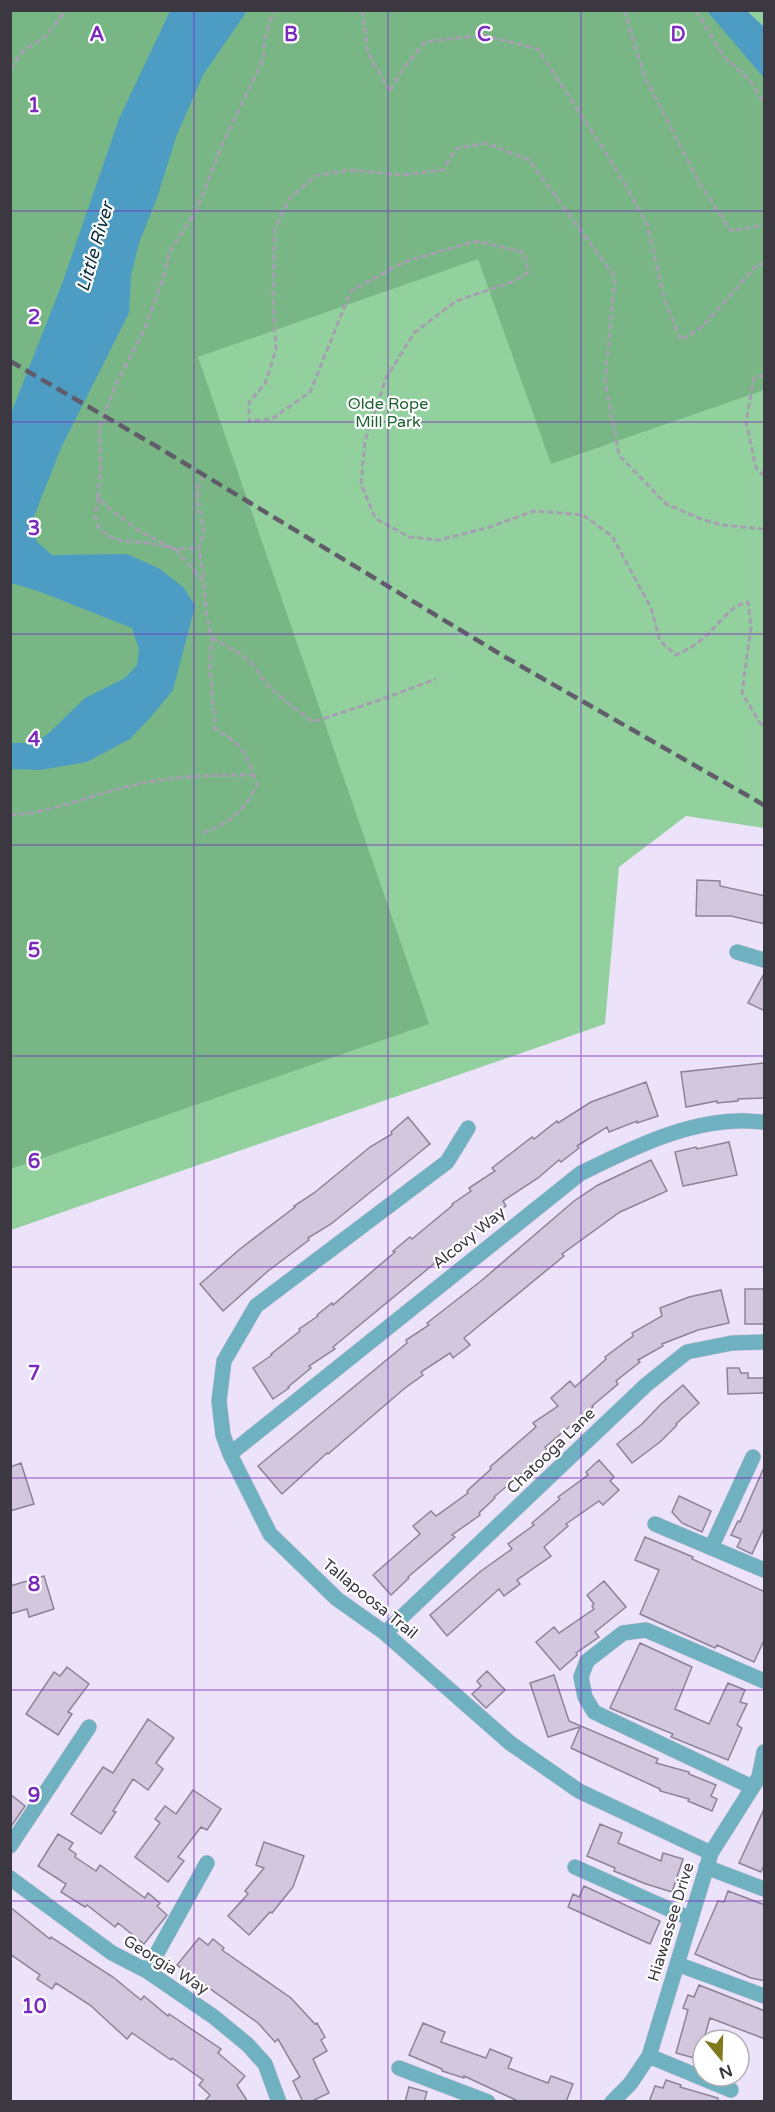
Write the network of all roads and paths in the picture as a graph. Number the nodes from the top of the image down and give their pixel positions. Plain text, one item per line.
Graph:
1 (66, 10) edge
2 (274, 10) edge
3 (362, 10) edge
4 (624, 10) edge
5 (696, 10) edge
6 (10, 69) edge
7 (765, 104) edge
8 (765, 225) edge
9 (765, 263) edge
10 (765, 375) edge
11 (204, 475) dead end
12 (765, 476) edge
13 (98, 498) junction
14 (765, 529) edge
15 (198, 548) junction
16 (175, 549) junction
17 (204, 582) junction
18 (212, 638) junction
19 (436, 679) dead end
20 (765, 726) edge
21 (254, 775) junction
22 (10, 815) edge
23 (203, 833) dead end
24 (737, 952) dead end
25 (765, 960) edge
26 (765, 1122) edge
27 (468, 1128) dead end
28 (765, 1342) edge
29 (230, 1454) junction
30 (753, 1457) dead end
31 (655, 1524) dead end
32 (711, 1548) junction
33 (765, 1570) edge
34 (385, 1633) junction
35 (765, 1681) edge
36 (89, 1727) dead end
37 (765, 1752) edge
38 (759, 1781) edge
39 (10, 1846) edge
40 (709, 1860) junction
41 (207, 1863) dead end
42 (575, 1867) dead end
43 (10, 1878) edge
44 (765, 1889) edge
45 (691, 1919) junction
46 (677, 1964) junction
47 (147, 1971) junction
48 (765, 1996) edge
49 (649, 2056) junction
50 (399, 2068) dead end
51 (731, 2090) dead end
52 (279, 2102) edge
53 (488, 2102) edge
54 (612, 2102) edge

1 - 6 path
2 - 13 path
3 - 9 path
4 - 8 path
5 - 7 path
10 - 12 path
11 - 15 path
13 - 16 path
13 - 16 path
14 - 20 path
15 - 16 path
15 - 17 path
16 - 17 path
17 - 18 path
18 - 19 path
18 - 21 path
21 - 22 path
21 - 23 path
24 - 25 street
26 - 29 street, Alcovy Way
27 - 29 street, Tallapoosa Trail
28 - 34 street, Chatooga Lane
29 - 34 street, Tallapoosa Trail
30 - 32 street
31 - 32 street
32 - 33 street
34 - 40 street, Tallapoosa Trail
35 - 38 street
36 - 39 street
37 - 38 street, Hiawassee Drive
38 - 40 street, Hiawassee Drive
40 - 44 street, Tallapoosa Trail
40 - 45 street, Hiawassee Drive
41 - 47 street
42 - 45 street
43 - 47 street, Georgia Way
45 - 46 street, Hiawassee Drive
46 - 48 street
46 - 49 street, Hiawassee Drive
47 - 52 street, Georgia Way
49 - 51 street
49 - 54 street, Hiawassee Drive
50 - 53 street

